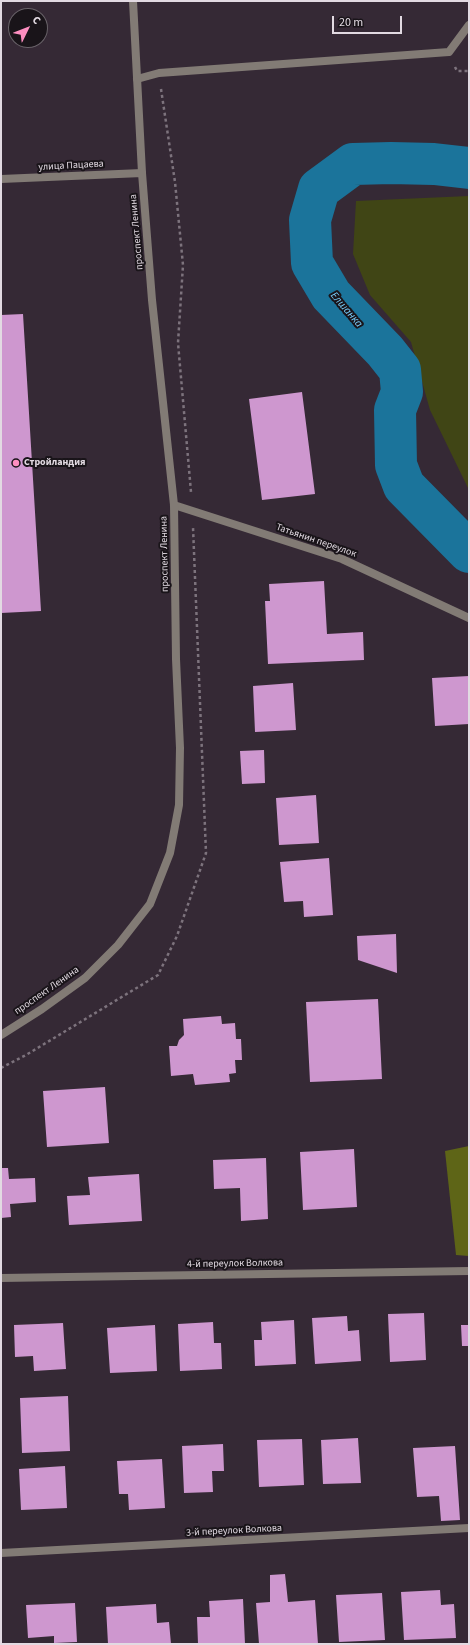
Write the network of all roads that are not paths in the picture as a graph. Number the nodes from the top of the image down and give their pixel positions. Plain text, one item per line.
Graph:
1 (133, 1) edge
2 (469, 25) edge
3 (137, 79) junction
4 (142, 173) junction
5 (1, 179) edge
6 (174, 505) junction
7 (469, 618) edge
8 (1, 1035) edge
9 (469, 1271) edge
10 (1, 1278) edge
11 (469, 1528) edge
12 (1, 1553) edge

1 - 3 street, проспект Ленина
2 - 3 street
3 - 4 street, проспект Ленина
4 - 5 street, улица Пацаева
4 - 6 street, проспект Ленина
6 - 7 street, Татьянин переулок
6 - 8 street, проспект Ленина
9 - 10 street, 4-й переулок Волкова
11 - 12 street, 3-й переулок Волкова

